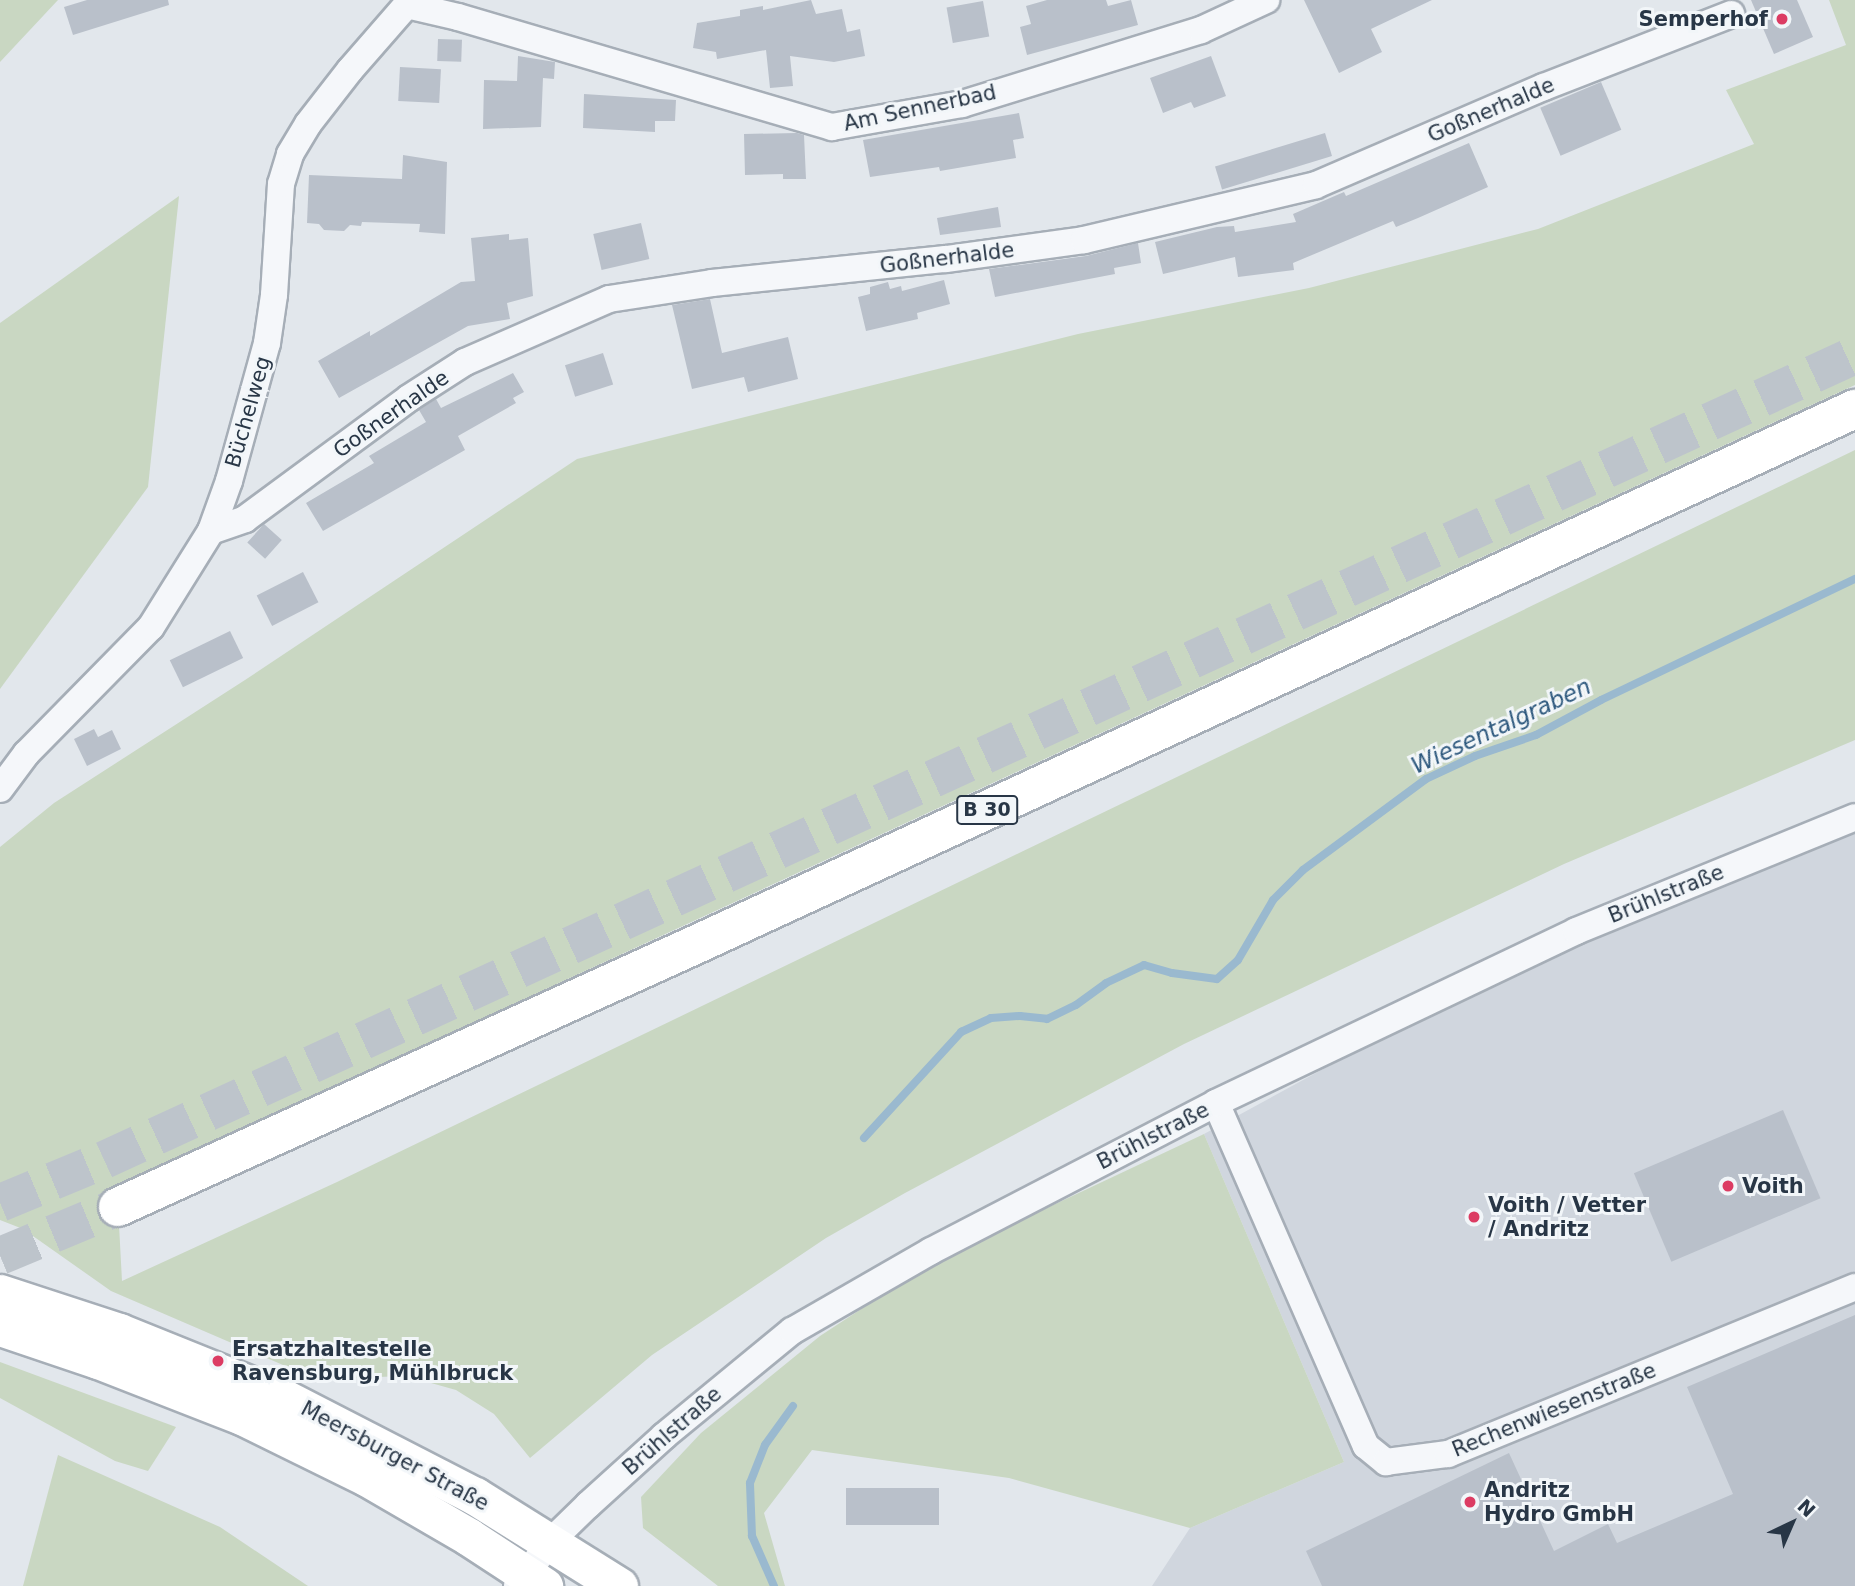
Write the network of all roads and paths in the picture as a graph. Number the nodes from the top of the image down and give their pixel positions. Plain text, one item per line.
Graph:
1 (1266, 0) edge
2 (409, 3) edge
3 (463, 8) edge
4 (1722, 17) dead end
5 (1855, 409) edge
6 (211, 531) junction
7 (0, 789) edge
8 (1855, 817) edge
9 (1216, 1103) junction
10 (118, 1207) tunnel mouth
11 (1855, 1287) edge
12 (0, 1293) edge
13 (0, 1327) edge
14 (551, 1541) junction
15 (529, 1582) edge
16 (619, 1586) edge

1 - 3 street, Am Sennerbad
2 - 3 street, Am Sennerbad
2 - 6 street, Büchelweg
4 - 6 street, Goßnerhalde
5 - 10 highway, B 30
6 - 7 street, Büchelweg
8 - 9 street, Brühlstraße
9 - 11 street, Rechenwiesenstraße
9 - 14 street, Brühlstraße
12 - 14 street, Meersburger Straße
13 - 15 street, Meersburger Straße
14 - 15 street, Brühlstraße
14 - 16 street, Meersburger Straße

